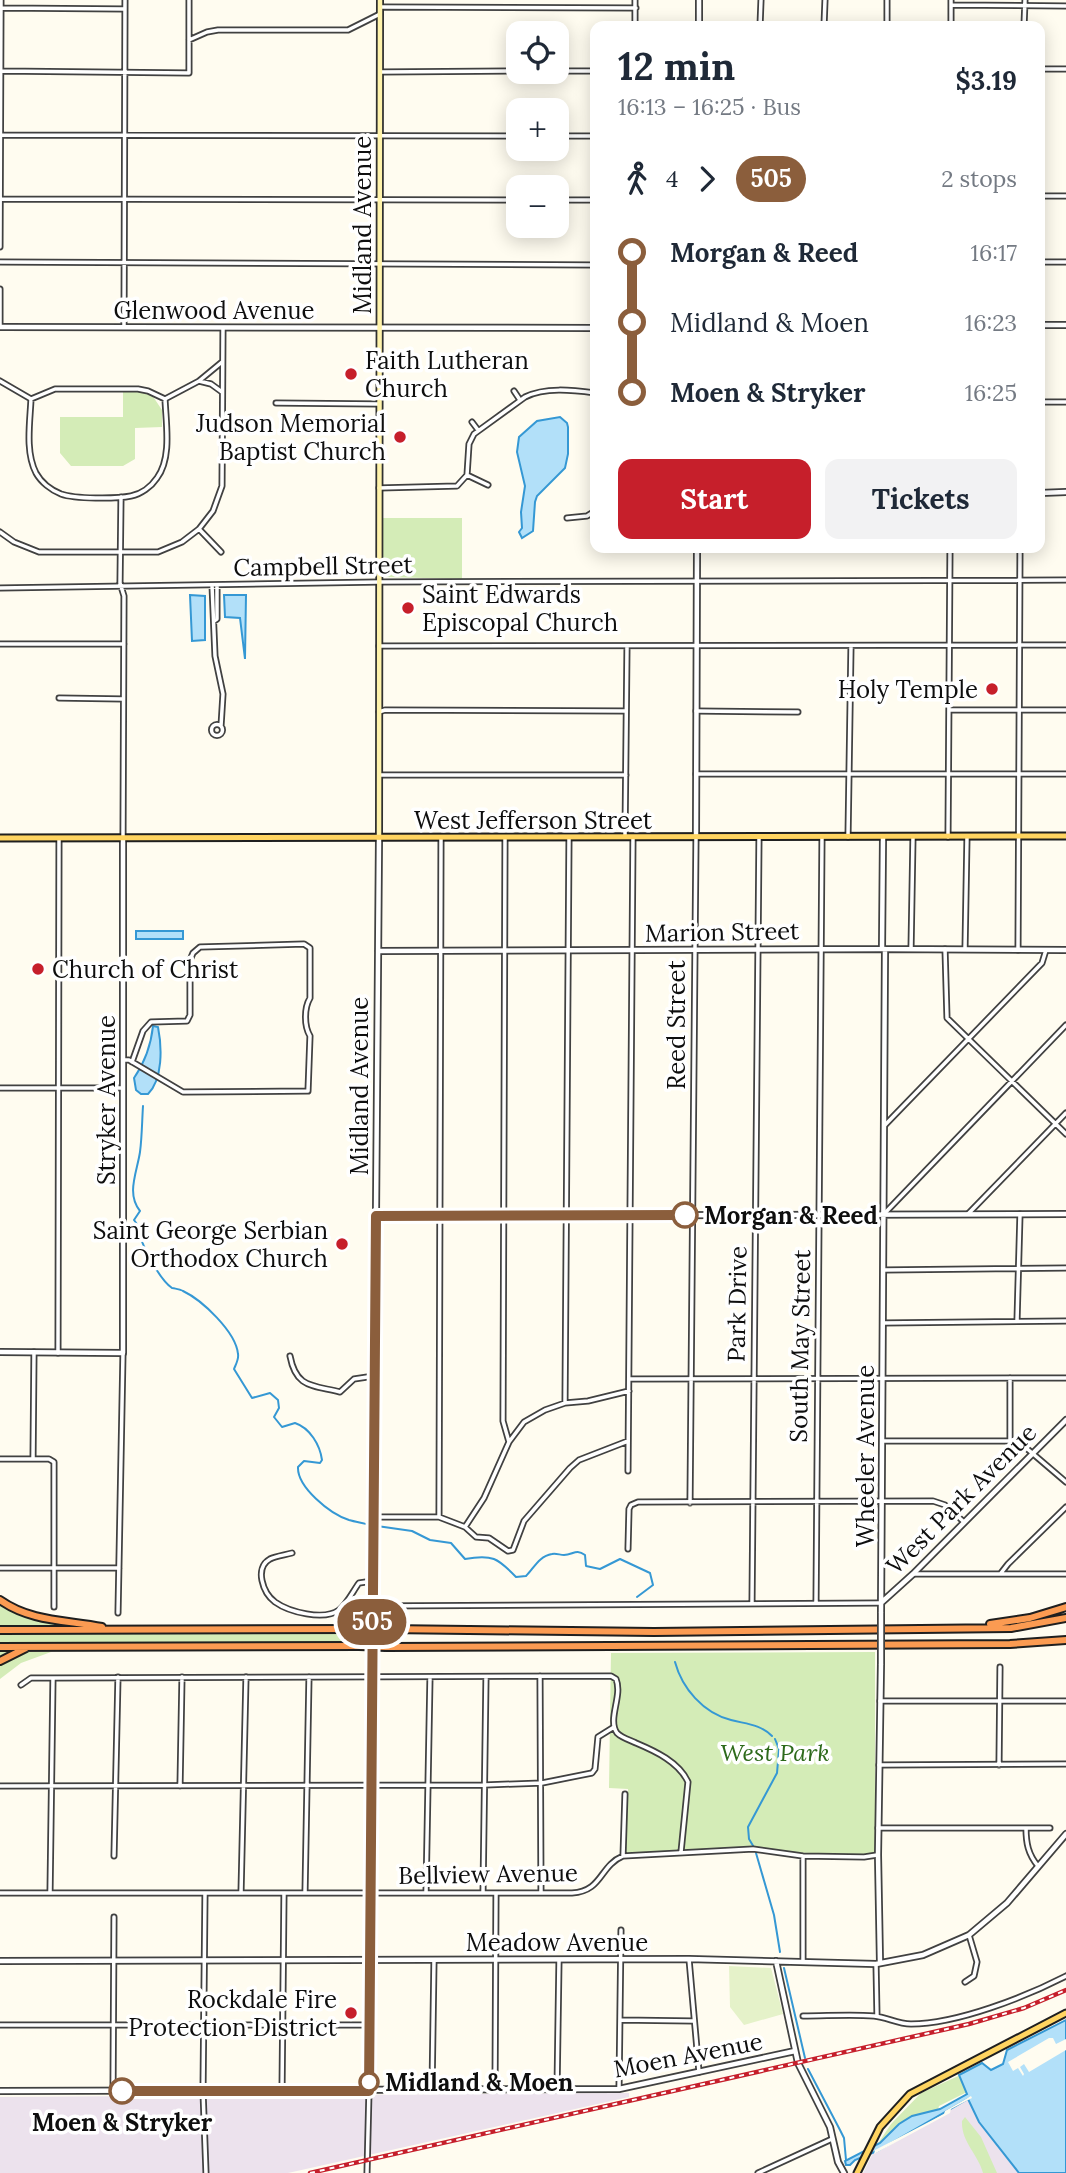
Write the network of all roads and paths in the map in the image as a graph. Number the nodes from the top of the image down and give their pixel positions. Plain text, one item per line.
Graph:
1 (1, 0) edge
2 (125, 0) edge
3 (189, 0) edge
4 (380, 0) edge
5 (635, 0) edge
6 (699, 0) edge
7 (761, 0) edge
8 (825, 0) edge
9 (887, 0) edge
10 (951, 3) edge
11 (1025, 3) edge
12 (1066, 6) edge
13 (1, 8) edge
14 (636, 8) junction
15 (125, 9) junction
16 (380, 11) junction
17 (635, 21) edge
18 (699, 21) edge
19 (761, 21) edge
20 (824, 21) edge
21 (887, 21) edge
22 (951, 21) edge
23 (1024, 21) edge
24 (189, 40) junction
25 (1045, 69) edge
26 (1066, 69) edge
27 (1, 71) edge
28 (506, 71) edge
29 (569, 71) edge
30 (590, 71) edge
31 (125, 72) junction
32 (380, 72) junction
33 (0, 135) edge
34 (125, 136) junction
35 (380, 136) junction
36 (506, 136) edge
37 (569, 136) edge
38 (590, 136) edge
39 (1045, 196) edge
40 (1066, 196) edge
41 (0, 199) edge
42 (125, 200) junction
43 (506, 200) edge
44 (569, 200) edge
45 (590, 200) edge
46 (380, 201) junction
47 (0, 247) edge
48 (0, 262) edge
49 (1045, 262) edge
50 (1066, 262) edge
51 (125, 263) junction
52 (380, 263) junction
53 (590, 265) edge
54 (0, 289) edge
55 (1045, 325) edge
56 (1066, 325) edge
57 (0, 327) edge
58 (124, 327) junction
59 (223, 328) junction
60 (379, 328) junction
61 (590, 328) edge
62 (223, 361) junction
63 (0, 381) edge
64 (199, 381) junction
65 (514, 391) dead end
66 (223, 392) junction
67 (590, 393) edge
68 (31, 399) junction
69 (166, 399) junction
70 (520, 400) junction
71 (1066, 401) edge
72 (1045, 402) edge
73 (276, 403) dead end
74 (379, 404) junction
75 (472, 422) dead end
76 (478, 430) junction
77 (223, 453) junction
78 (250, 453) dead end
79 (467, 475) junction
80 (488, 485) dead end
81 (379, 488) junction
82 (1066, 492) edge
83 (1045, 493) edge
84 (121, 497) junction
85 (590, 514) edge
86 (567, 518) dead end
87 (199, 529) junction
88 (0, 532) edge
89 (120, 552) junction
90 (221, 552) dead end
91 (697, 553) edge
92 (950, 553) edge
93 (1020, 553) edge
94 (1066, 580) edge
95 (697, 581) junction
96 (950, 581) junction
97 (1020, 581) junction
98 (379, 582) junction
99 (214, 585) junction
100 (121, 587) junction
101 (0, 588) edge
102 (0, 644) edge
103 (124, 644) junction
104 (1066, 645) edge
105 (379, 646) junction
106 (851, 646) junction
107 (950, 646) junction
108 (1020, 646) junction
109 (626, 647) junction
110 (697, 647) junction
111 (59, 698) dead end
112 (123, 699) junction
113 (949, 710) junction
114 (1019, 710) junction
115 (1066, 710) edge
116 (626, 711) junction
117 (696, 711) junction
118 (379, 712) junction
119 (798, 712) dead end
120 (221, 726) dead end
121 (696, 774) junction
122 (1018, 774) junction
123 (1066, 774) edge
124 (379, 775) junction
125 (626, 775) junction
126 (949, 775) junction
127 (850, 776) junction
128 (967, 836) junction
129 (1018, 836) junction
130 (1066, 836) edge
131 (569, 837) junction
132 (629, 837) junction
133 (696, 837) junction
134 (759, 837) junction
135 (822, 837) junction
136 (848, 837) junction
137 (883, 837) junction
138 (913, 837) junction
139 (948, 837) junction
140 (0, 838) edge
141 (59, 838) junction
142 (123, 838) junction
143 (379, 838) junction
144 (441, 838) junction
145 (505, 838) junction
146 (694, 949) junction
147 (757, 949) junction
148 (820, 949) junction
149 (884, 949) junction
150 (911, 949) junction
151 (945, 949) junction
152 (965, 949) junction
153 (1018, 950) junction
154 (1046, 950) junction
155 (1066, 950) edge
156 (378, 951) junction
157 (440, 951) junction
158 (504, 951) junction
159 (568, 951) junction
160 (632, 951) junction
161 (1066, 1025) edge
162 (969, 1040) junction
163 (124, 1060) junction
164 (132, 1062) junction
165 (1012, 1082) junction
166 (0, 1088) edge
167 (58, 1088) junction
168 (123, 1088) junction
169 (1066, 1113) edge
170 (1056, 1124) junction
171 (885, 1125) junction
172 (1066, 1134) edge
173 (884, 1214) junction
174 (968, 1214) junction
175 (1020, 1214) junction
176 (1066, 1214) edge
177 (630, 1215) junction
178 (693, 1215) junction
179 (756, 1215) junction
180 (818, 1215) junction
181 (376, 1216) junction
182 (440, 1216) junction
183 (503, 1216) junction
184 (567, 1216) junction
185 (1018, 1268) junction
186 (1066, 1268) edge
187 (884, 1270) junction
188 (1017, 1321) junction
189 (1066, 1321) edge
190 (883, 1323) junction
191 (0, 1352) edge
192 (34, 1352) junction
193 (58, 1353) junction
194 (123, 1353) junction
195 (290, 1356) dead end
196 (374, 1376) junction
197 (1010, 1378) junction
198 (1066, 1378) edge
199 (629, 1379) junction
200 (691, 1380) junction
201 (754, 1380) junction
202 (817, 1380) junction
203 (883, 1380) junction
204 (629, 1391) junction
205 (565, 1403) junction
206 (1066, 1420) edge
207 (1010, 1440) junction
208 (628, 1441) junction
209 (882, 1441) junction
210 (509, 1442) junction
211 (1033, 1453) junction
212 (0, 1459) edge
213 (33, 1459) junction
214 (628, 1471) dead end
215 (1066, 1482) edge
216 (753, 1502) junction
217 (816, 1502) junction
218 (882, 1502) junction
219 (691, 1503) junction
220 (1066, 1507) edge
221 (373, 1517) junction
222 (439, 1517) junction
223 (964, 1522) junction
224 (466, 1527) junction
225 (628, 1549) dead end
226 (292, 1553) dead end
227 (0, 1568) edge
228 (53, 1568) junction
229 (119, 1568) junction
230 (1001, 1573) junction
231 (913, 1574) junction
232 (1066, 1574) edge
233 (373, 1581) junction
234 (0, 1600) edge
235 (752, 1603) junction
236 (816, 1603) junction
237 (881, 1603) junction
238 (373, 1606) junction
239 (54, 1607) dead end
240 (1066, 1607) edge
241 (118, 1613) dead end
242 (1066, 1618) edge
243 (933, 1627) junction
244 (0, 1630) edge
245 (118, 1630) junction
246 (1066, 1637) edge
247 (0, 1647) edge
248 (28, 1647) junction
249 (0, 1661) edge
250 (1000, 1667) dead end
251 (372, 1676) junction
252 (540, 1676) junction
253 (118, 1677) junction
254 (182, 1677) junction
255 (246, 1677) junction
256 (309, 1677) junction
257 (430, 1677) junction
258 (486, 1677) junction
259 (53, 1678) junction
260 (21, 1685) dead end
261 (880, 1701) junction
262 (1000, 1701) junction
263 (1066, 1701) edge
264 (614, 1727) junction
265 (1066, 1764) edge
266 (879, 1765) junction
267 (999, 1765) junction
268 (542, 1783) junction
269 (243, 1785) junction
270 (307, 1785) junction
271 (371, 1785) junction
272 (429, 1785) junction
273 (0, 1786) edge
274 (51, 1786) junction
275 (115, 1786) junction
276 (180, 1786) junction
277 (485, 1786) junction
278 (625, 1794) dead end
279 (878, 1828) junction
280 (1026, 1828) junction
281 (1051, 1828) dead end
282 (1066, 1834) edge
283 (681, 1852) junction
284 (878, 1855) junction
285 (114, 1856) dead end
286 (623, 1856) junction
287 (803, 1856) junction
288 (1038, 1866) junction
289 (0, 1893) edge
290 (50, 1893) junction
291 (205, 1893) junction
292 (241, 1893) junction
293 (426, 1893) junction
294 (483, 1893) junction
295 (496, 1893) junction
296 (541, 1893) junction
297 (284, 1894) junction
298 (305, 1894) junction
299 (370, 1894) junction
300 (114, 1917) dead end
301 (621, 1930) dead end
302 (969, 1935) junction
303 (370, 1959) junction
304 (434, 1959) junction
305 (497, 1959) junction
306 (621, 1959) junction
307 (689, 1959) junction
308 (114, 1960) junction
309 (204, 1960) junction
310 (283, 1960) junction
311 (559, 1960) junction
312 (0, 1961) edge
313 (776, 1961) junction
314 (803, 1962) junction
315 (878, 1963) junction
316 (1066, 1976) edge
317 (965, 1982) dead end
318 (1066, 2014) edge
319 (803, 2016) dead end
320 (877, 2016) junction
321 (620, 2020) junction
322 (693, 2021) junction
323 (0, 2025) edge
324 (203, 2025) junction
325 (283, 2025) junction
326 (369, 2025) junction
327 (114, 2026) junction
328 (795, 2051) junction
329 (699, 2072) junction
330 (619, 2089) junction
331 (495, 2090) junction
332 (557, 2090) junction
333 (0, 2091) edge
334 (113, 2091) junction
335 (203, 2091) junction
336 (282, 2091) junction
337 (369, 2091) junction
338 (432, 2091) junction
339 (834, 2138) junction
340 (206, 2173) edge
341 (367, 2173) edge
342 (758, 2173) edge
343 (844, 2173) edge
344 (857, 2173) edge

1 - 13 street
2 - 15 street
3 - 24 street
4 - 16 main road, Midland Avenue
5 - 14 street
6 - 18 street
7 - 19 street
8 - 20 street
9 - 21 street
10 - 11 street
10 - 22 street
11 - 12 street
11 - 23 street
13 - 15 street
13 - 27 street
14 - 16 street
14 - 17 street
15 - 31 street
16 - 24 street
16 - 32 main road, Midland Avenue
24 - 31 street
25 - 26 street
27 - 31 street
27 - 33 street
28 - 32 street
29 - 30 street
31 - 34 street
32 - 35 main road, Midland Avenue
33 - 34 street
33 - 41 street
34 - 35 street
34 - 42 street
35 - 36 street
35 - 46 main road, Midland Avenue
37 - 38 street
39 - 40 street
41 - 42 street
41 - 47 street
42 - 46 street
42 - 51 street
43 - 46 street
44 - 45 street
46 - 52 main road, Midland Avenue
48 - 51 street
49 - 50 street
51 - 52 street
51 - 58 street
52 - 53 street
52 - 60 main road, Midland Avenue
54 - 57 street
55 - 56 street
57 - 58 street, Glenwood Avenue
58 - 59 street, Glenwood Avenue
59 - 60 street, Glenwood Avenue
59 - 62 street
60 - 61 street, Glenwood Avenue
60 - 74 main road, Midland Avenue
62 - 64 street
62 - 66 street
63 - 68 street
64 - 66 street
64 - 69 street
65 - 70 street
66 - 77 street
67 - 70 street
68 - 69 street
68 - 84 street
69 - 84 street
70 - 76 street
71 - 72 street
73 - 74 street
74 - 81 main road, Midland Avenue
75 - 76 street
76 - 79 street
77 - 78 street
77 - 87 street
79 - 80 street
79 - 81 street
81 - 98 main road, Midland Avenue
82 - 83 street
84 - 89 street
85 - 86 street
87 - 89 street
87 - 90 street
88 - 89 street
89 - 100 street
91 - 95 street, Reed Street
92 - 96 street
93 - 97 street
94 - 97 street, Campbell Street
95 - 96 street, Campbell Street
95 - 98 street, Campbell Street
95 - 110 street, Reed Street
96 - 97 street, Campbell Street
96 - 107 street
97 - 108 street
98 - 99 street, Campbell Street
98 - 105 main road, Midland Avenue
99 - 100 street, Campbell Street
99 - 120 street
100 - 101 street, Campbell Street
100 - 103 street
102 - 103 street
103 - 112 street
104 - 108 street
105 - 109 street
105 - 118 main road, Midland Avenue
106 - 107 street
106 - 110 street
106 - 127 street
107 - 108 street
107 - 113 street
108 - 114 street
109 - 110 street
109 - 116 street
110 - 117 street, Reed Street
111 - 112 street
112 - 142 street
113 - 114 street
113 - 126 street
114 - 115 street
114 - 122 street
116 - 118 street
116 - 125 street
117 - 119 street
117 - 121 street, Reed Street
118 - 124 main road, Midland Avenue
121 - 127 street
121 - 133 street, Reed Street
122 - 123 street
122 - 126 street
122 - 129 street
124 - 125 street
124 - 143 main road, Midland Avenue
125 - 132 street
126 - 127 street
126 - 139 street
127 - 136 street
128 - 129 main road, West Jefferson Street
128 - 139 main road, West Jefferson Street
128 - 152 street
129 - 130 main road, West Jefferson Street
129 - 153 street
131 - 132 main road, West Jefferson Street
131 - 145 main road, West Jefferson Street
131 - 159 street
132 - 133 main road, West Jefferson Street
132 - 160 street
133 - 134 main road, West Jefferson Street
133 - 146 street, Reed Street
134 - 135 main road, West Jefferson Street
134 - 147 street, Park Drive
135 - 136 main road, West Jefferson Street
135 - 148 street, South May Street
136 - 137 main road, West Jefferson Street
137 - 138 main road, West Jefferson Street
137 - 149 street, Wheeler Avenue
138 - 139 main road, West Jefferson Street
138 - 150 street
140 - 141 main road, West Jefferson Street
141 - 142 main road, West Jefferson Street
141 - 167 street
142 - 143 main road, West Jefferson Street
142 - 163 street, Stryker Avenue
143 - 144 main road, West Jefferson Street
143 - 156 street, Midland Avenue
144 - 145 main road, West Jefferson Street
144 - 157 street
145 - 158 street
146 - 147 street, Marion Street
146 - 160 street, Marion Street
146 - 178 street, Reed Street
147 - 148 street, Marion Street
147 - 179 street, Park Drive
148 - 149 street, Marion Street
148 - 180 street, South May Street
149 - 150 street, Marion Street
149 - 171 street, Wheeler Avenue
150 - 151 street, Marion Street
151 - 152 street, Marion Street
151 - 162 street
152 - 153 street, Marion Street
153 - 154 street, Marion Street
154 - 155 street, Marion Street
154 - 162 street
156 - 157 street, Marion Street
156 - 181 street, Midland Avenue
157 - 158 street, Marion Street
157 - 182 street
158 - 159 street, Marion Street
158 - 183 street
159 - 160 street, Marion Street
159 - 184 street
160 - 177 street
161 - 165 street
162 - 165 street
162 - 171 street
163 - 164 street
163 - 168 street, Stryker Avenue
164 - 164 street
165 - 170 street
165 - 173 street
166 - 167 street
167 - 168 street
167 - 193 street
168 - 194 street, Stryker Avenue
169 - 170 street
170 - 172 street
170 - 174 street
171 - 173 street, Wheeler Avenue
173 - 174 street
173 - 180 street
173 - 187 street, Wheeler Avenue
174 - 175 street
175 - 176 street
175 - 185 street
177 - 178 street
177 - 184 street
177 - 199 street
178 - 179 street
178 - 200 street, Reed Street
179 - 180 street
179 - 201 street, Park Drive
180 - 202 street, South May Street
181 - 182 street
181 - 196 street, Midland Avenue
182 - 183 street
182 - 222 street
183 - 184 street
183 - 210 street
184 - 205 street
185 - 186 street
185 - 187 street
185 - 188 street
187 - 190 street, Wheeler Avenue
188 - 189 street
188 - 190 street
190 - 203 street, Wheeler Avenue
191 - 192 street
192 - 193 street
192 - 213 street
193 - 194 street
194 - 229 street, Stryker Avenue
195 - 196 street
196 - 221 street, Midland Avenue
197 - 198 street
197 - 203 street
197 - 207 street
199 - 200 street
199 - 204 street
200 - 201 street
200 - 219 street, Reed Street
201 - 202 street
201 - 216 street, Park Drive
202 - 203 street
202 - 217 street, South May Street
203 - 209 street, Wheeler Avenue
204 - 205 street
204 - 208 street
205 - 210 street
206 - 211 street, West Park Avenue
207 - 209 street
207 - 211 street
208 - 214 street
208 - 224 street
209 - 218 street, Wheeler Avenue
210 - 224 street
211 - 215 street
211 - 223 street, West Park Avenue
212 - 213 street
213 - 228 street
216 - 217 street
216 - 219 street
216 - 235 street, Park Drive
217 - 218 street
217 - 236 street, South May Street
218 - 223 street
218 - 237 street, Wheeler Avenue
219 - 225 street
220 - 230 street
221 - 222 street
221 - 233 street, Midland Avenue
222 - 224 street
223 - 231 street, West Park Avenue
226 - 233 street
227 - 228 street
228 - 229 street
228 - 239 street
229 - 241 street, Stryker Avenue
230 - 231 street
230 - 232 street
231 - 237 street, West Park Avenue
233 - 238 street, Midland Avenue
234 - 245 highway
235 - 236 street
235 - 238 street
236 - 237 street
237 - 261 street, Wheeler Avenue, bridge
238 - 251 street, Midland Avenue
240 - 243 highway
242 - 243 highway
243 - 245 highway, bridge
244 - 245 highway
246 - 248 highway, bridge
247 - 248 highway
248 - 249 highway
250 - 262 street
251 - 256 street
251 - 257 street
251 - 271 street, Midland Avenue
252 - 258 street
252 - 264 street
252 - 268 street
253 - 254 street
253 - 259 street
253 - 275 street
254 - 255 street
254 - 276 street
255 - 256 street
255 - 269 street
256 - 270 street
257 - 258 street
257 - 272 street
258 - 277 street
259 - 260 street
259 - 274 street
261 - 262 street
261 - 266 street, Wheeler Avenue
262 - 263 street
262 - 267 street
264 - 268 street
264 - 283 street
265 - 267 street
266 - 267 street
266 - 279 street, Wheeler Avenue
268 - 277 street
268 - 296 street
269 - 270 street
269 - 276 street
269 - 292 street
270 - 271 street
270 - 298 street
271 - 272 street
271 - 299 street, Midland Avenue
272 - 277 street
272 - 293 street
273 - 274 street
274 - 275 street
274 - 290 street
275 - 276 street
275 - 285 street
277 - 294 street
278 - 286 street
279 - 280 street
279 - 284 street, Wheeler Avenue
280 - 281 street
280 - 288 street
282 - 288 street, Meadow Avenue
283 - 286 street
283 - 287 street
284 - 287 street
284 - 315 street, Wheeler Avenue
286 - 296 street, Bellview Avenue
287 - 314 street
288 - 302 street, Meadow Avenue
289 - 290 street, Bellview Avenue
290 - 291 street, Bellview Avenue
291 - 292 street, Bellview Avenue
291 - 309 street
292 - 297 street, Bellview Avenue
293 - 294 street, Bellview Avenue
293 - 299 street, Bellview Avenue
294 - 295 street, Bellview Avenue
295 - 296 street, Bellview Avenue
295 - 305 street
297 - 298 street, Bellview Avenue
297 - 310 street
298 - 299 street, Bellview Avenue
299 - 303 street, Midland Avenue
300 - 308 street
301 - 306 street
302 - 315 street, Meadow Avenue
302 - 317 street
303 - 304 street, Meadow Avenue
303 - 310 street, Meadow Avenue
303 - 326 street, Midland Avenue
304 - 305 street, Meadow Avenue
304 - 338 street
305 - 311 street, Meadow Avenue
305 - 331 street
306 - 307 street, Meadow Avenue
306 - 311 street, Meadow Avenue
306 - 321 street
307 - 313 street, Meadow Avenue
307 - 322 street
308 - 309 street, Meadow Avenue
308 - 312 street, Meadow Avenue
308 - 327 street
309 - 310 street, Meadow Avenue
309 - 324 street
310 - 325 street
311 - 332 street
313 - 314 street, Meadow Avenue
313 - 328 street
314 - 315 street, Meadow Avenue
315 - 320 street, Wheeler Avenue
316 - 320 street
318 - 344 main road
319 - 320 street
321 - 322 street
321 - 330 street
322 - 329 street
323 - 327 street
324 - 325 street
324 - 327 street
324 - 335 street
325 - 326 street
325 - 336 street
326 - 337 street, Midland Avenue
327 - 334 street
328 - 329 street, Moen Avenue
328 - 339 street
329 - 330 street, Moen Avenue
330 - 332 street, Moen Avenue
331 - 332 street, Moen Avenue
331 - 338 street, Moen Avenue
333 - 334 street, Moen Avenue
334 - 335 street, Moen Avenue
335 - 336 street, Moen Avenue
335 - 340 street
336 - 337 street, Moen Avenue
337 - 338 street, Moen Avenue
337 - 341 street, Midland Avenue
339 - 342 street
339 - 343 street

